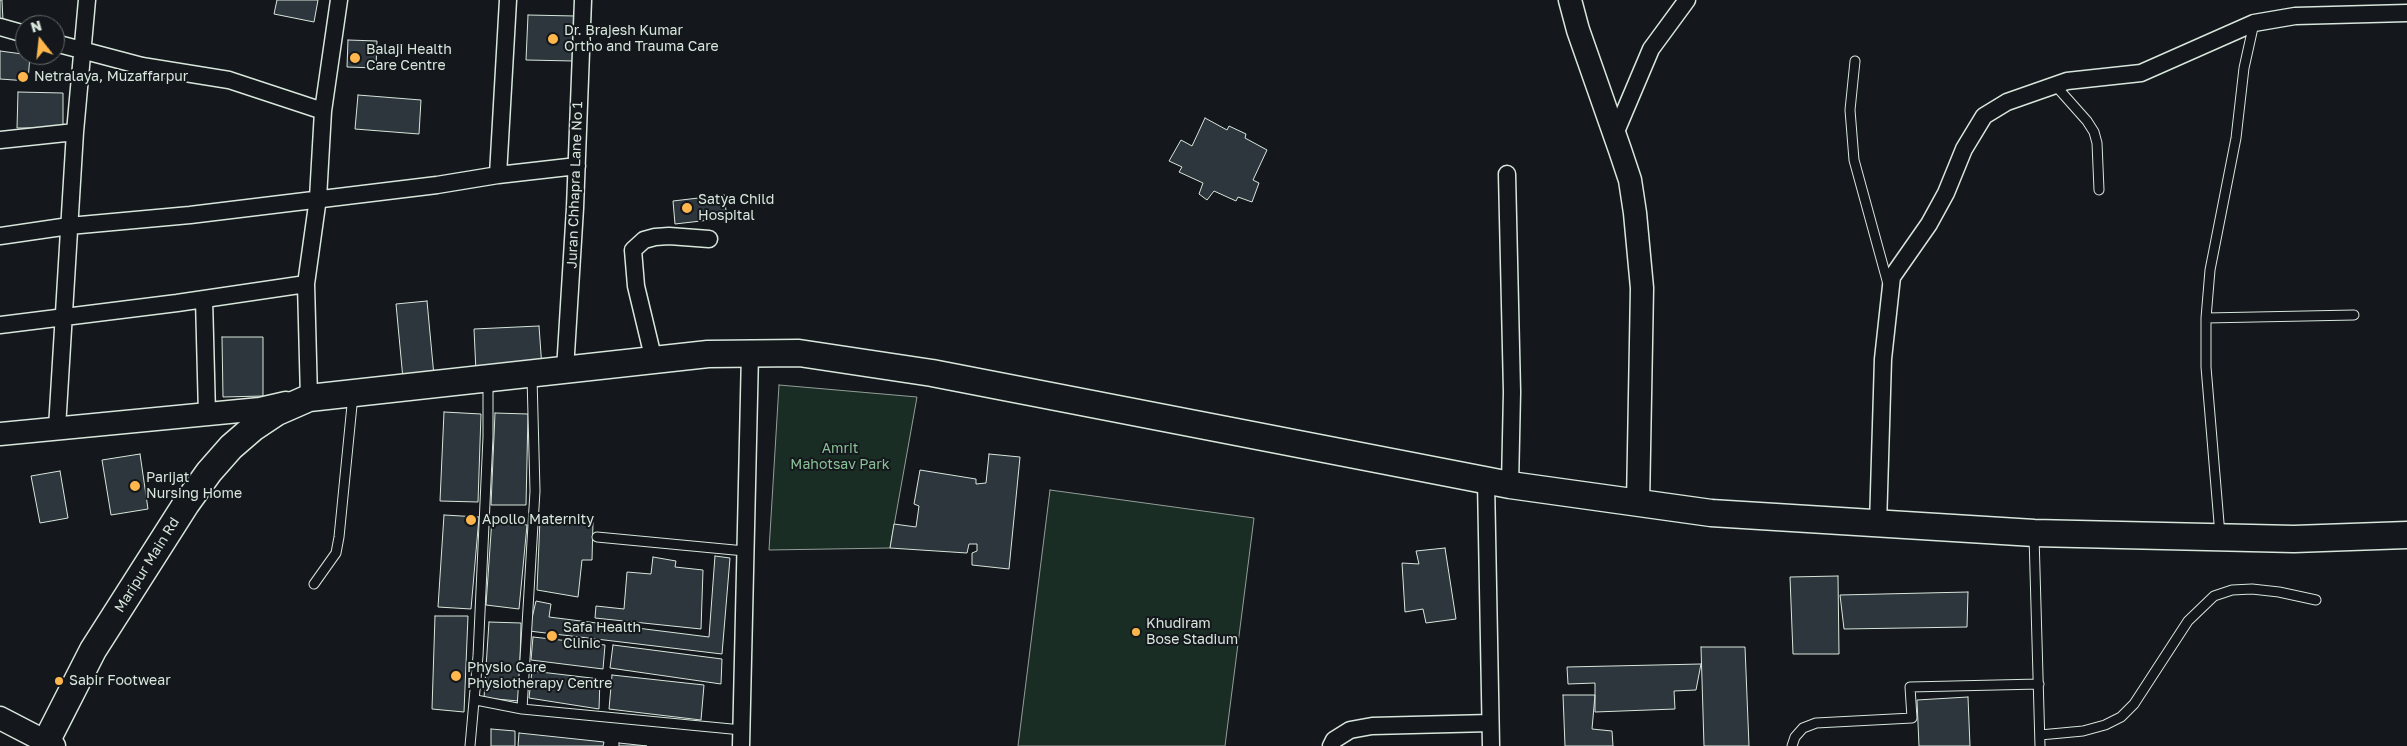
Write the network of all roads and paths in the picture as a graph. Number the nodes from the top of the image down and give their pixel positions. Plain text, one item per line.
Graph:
1 (87, 0) edge
2 (339, 0) edge
3 (508, 0) edge
4 (582, 0) edge
5 (1570, 0) edge
6 (1687, 0) edge
7 (2407, 13) edge
8 (2254, 24) junction
9 (0, 27) edge
10 (15, 31) edge
11 (65, 45) edge
12 (84, 50) junction
13 (1855, 61) dead end
14 (2055, 85) junction
15 (323, 111) junction
16 (75, 132) junction
17 (1615, 134) junction
18 (0, 140) edge
19 (577, 166) junction
20 (1507, 174) dead end
21 (498, 175) junction
22 (2099, 190) dead end
23 (318, 198) junction
24 (69, 226) junction
25 (0, 236) edge
26 (709, 239) dead end
27 (306, 284) junction
28 (1890, 289) junction
29 (204, 299) junction
30 (2354, 315) dead end
31 (64, 318) junction
32 (2206, 318) junction
33 (0, 324) edge
34 (750, 353) junction
35 (654, 360) junction
36 (565, 370) junction
37 (532, 374) junction
38 (488, 379) junction
39 (353, 394) junction
40 (309, 398) junction
41 (207, 414) junction
42 (56, 428) junction
43 (0, 434) edge
44 (1498, 483) junction
45 (1638, 504) junction
46 (1878, 525) junction
47 (2034, 533) junction
48 (2407, 535) edge
49 (597, 537) dead end
50 (2220, 537) junction
51 (745, 551) junction
52 (314, 584) dead end
53 (2316, 600) dead end
54 (2038, 684) junction
55 (476, 700) junction
56 (522, 708) junction
57 (0, 718) edge
58 (1490, 723) junction
59 (2040, 735) junction
60 (742, 738) edge
61 (48, 745) edge
62 (470, 746) edge
63 (1331, 746) edge
64 (1491, 746) edge
65 (1792, 746) edge
66 (2040, 746) edge

1 - 12 street
2 - 15 street
3 - 21 street
4 - 19 street, Juran Chhapra Lane No 1
5 - 17 street
6 - 17 street
7 - 8 street
8 - 14 street
8 - 32 lane
9 - 10 street
11 - 12 street
12 - 15 street
12 - 16 street
13 - 28 lane
14 - 22 lane
14 - 28 street
15 - 23 street
16 - 18 street
16 - 24 street
17 - 45 street
19 - 21 street
19 - 36 street, Juran Chhapra Lane No 1
20 - 44 street
21 - 23 street
23 - 24 street
23 - 27 street
24 - 25 street
24 - 31 street
26 - 35 street
27 - 29 street
27 - 40 street
28 - 46 street
29 - 31 street
29 - 41 street
30 - 32 lane
31 - 33 street
31 - 42 street
32 - 50 lane
34 - 35 main road, Maripur Main Rd
34 - 44 main road, Maripur Main Rd
34 - 51 street
35 - 36 main road, Maripur Main Rd
36 - 37 main road, Maripur Main Rd
37 - 38 main road, Maripur Main Rd
37 - 56 lane
38 - 39 main road, Maripur Main Rd
38 - 55 lane
39 - 40 main road, Maripur Main Rd
39 - 52 lane
40 - 41 street
40 - 61 main road, Maripur Main Rd
41 - 42 street
42 - 43 street
44 - 45 main road, Maripur Main Rd
44 - 58 street
45 - 46 main road, Maripur Main Rd
46 - 47 main road, Maripur Main Rd
47 - 50 main road, Maripur Main Rd
47 - 54 lane
48 - 50 main road, Maripur Main Rd
49 - 51 lane
51 - 60 street
53 - 59 lane
54 - 59 lane
54 - 65 lane
55 - 56 lane
55 - 62 lane
56 - 60 lane
57 - 61 street
58 - 63 street
58 - 64 street
59 - 66 lane

